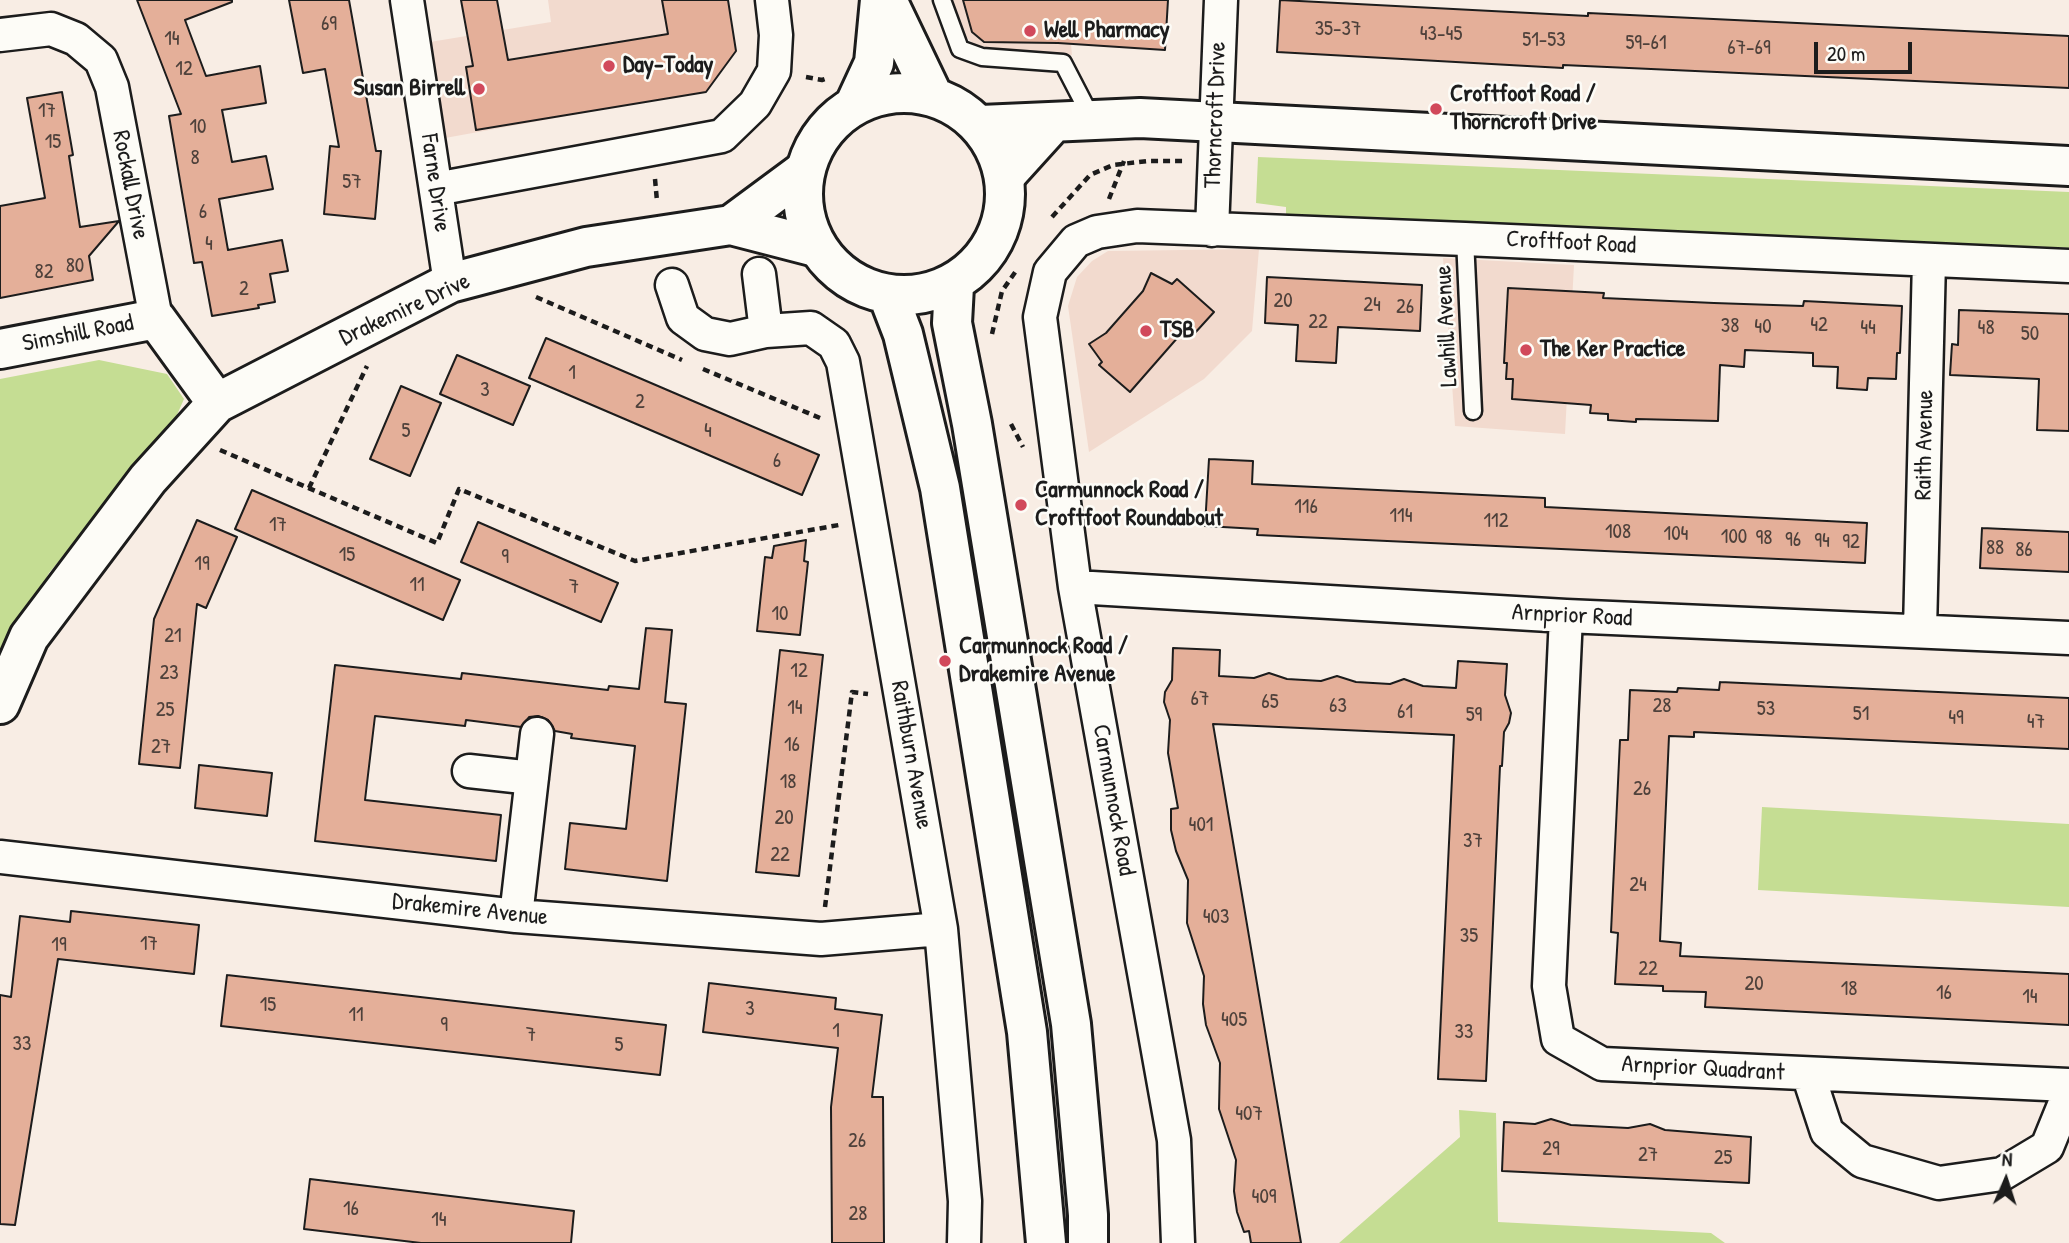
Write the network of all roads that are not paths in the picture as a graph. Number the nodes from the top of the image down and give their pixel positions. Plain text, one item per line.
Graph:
1 (407, 0) edge
2 (772, 0) edge
3 (880, 0) edge
4 (887, 0) edge
5 (942, 0) edge
6 (1221, 0) edge
7 (0, 35) edge
8 (933, 96) junction
9 (855, 104) junction
10 (1093, 121) junction
11 (1053, 123) junction
12 (1215, 124) junction
13 (981, 125) junction
14 (2069, 166) edge
15 (804, 172) junction
16 (1005, 176) junction
17 (436, 188) junction
18 (731, 225) junction
19 (1212, 230) junction
20 (1087, 237) joint
21 (1465, 239) junction
22 (816, 247) junction
23 (1929, 260) junction
24 (2069, 266) edge
25 (758, 274) dead end
26 (450, 283) junction
27 (672, 285) dead end
28 (954, 285) junction
29 (888, 295) junction
30 (156, 318) junction
31 (766, 331) junction
32 (0, 349) edge
33 (217, 403) junction
34 (1473, 411) dead end
35 (1075, 587) junction
36 (1566, 616) junction
37 (1920, 631) junction
38 (2069, 638) edge
39 (0, 704) edge
40 (537, 734) dead end
41 (468, 771) dead end
42 (532, 778) junction
43 (0, 857) edge
44 (516, 916) junction
45 (941, 929) junction
46 (1808, 1073) junction
47 (2069, 1085) edge
48 (2069, 1093) edge
49 (964, 1243) edge
50 (1046, 1243) edge
51 (1088, 1243) edge
52 (1178, 1243) edge

1 - 17 street, Farne Drive
2 - 17 street
3 - 9 main road
4 - 8 main road
5 - 10 lane
6 - 12 street, Thorncroft Drive
7 - 30 street, Rockall Drive
8 - 9 main road
8 - 13 main road
9 - 15 main road
10 - 11 main road
10 - 12 main road
11 - 13 main road
11 - 16 main road
12 - 14 main road
12 - 19 street, Thorncroft Drive
13 - 16 main road
15 - 18 main road, Drakemire Drive
15 - 22 main road
16 - 28 main road
17 - 26 street, Farne Drive
18 - 22 main road, Drakemire Drive
18 - 26 main road, Drakemire Drive
19 - 20 street, Croftfoot Road
19 - 21 street, Croftfoot Road
20 - 35 street, Carmunnock Road
21 - 23 street, Croftfoot Road
21 - 34 lane, Lawhill Avenue
22 - 29 main road
23 - 24 street, Croftfoot Road
23 - 37 street, Raith Avenue
25 - 31 street
26 - 33 main road, Drakemire Drive
27 - 31 street, Raithburn Avenue
28 - 29 main road
28 - 51 main road
29 - 50 main road
30 - 32 main road, Simshill Road
30 - 33 main road, Rockall Drive
31 - 45 street, Raithburn Avenue
33 - 39 main road, Drakemire Drive
35 - 36 street, Arnprior Road
35 - 52 street, Carmunnock Road
36 - 37 street, Arnprior Road
36 - 46 street, Arnprior Quadrant
37 - 38 street, Arnprior Road
40 - 42 street
41 - 42 street
42 - 44 street
43 - 44 street, Drakemire Avenue
44 - 45 street, Drakemire Avenue
45 - 49 street, Raithburn Avenue
46 - 47 street, Arnprior Quadrant
46 - 48 street

